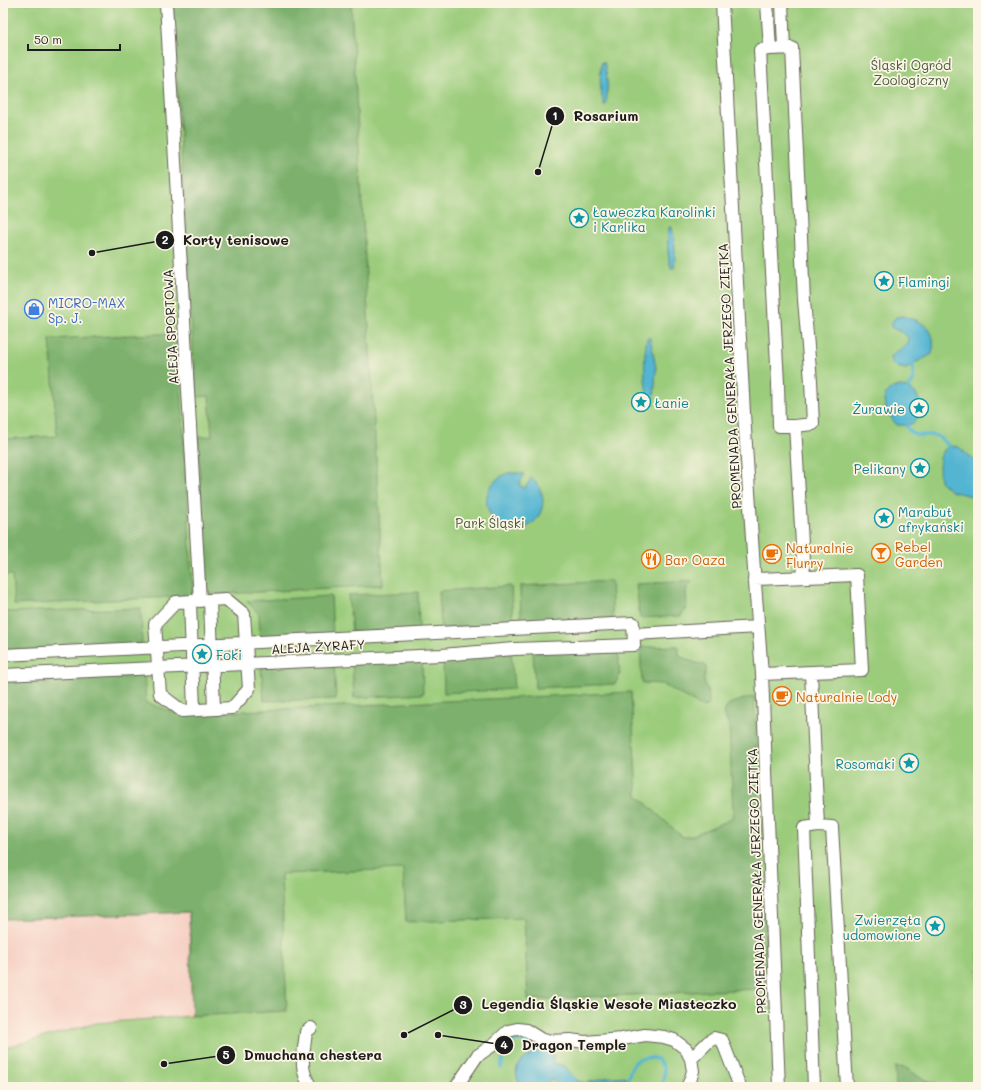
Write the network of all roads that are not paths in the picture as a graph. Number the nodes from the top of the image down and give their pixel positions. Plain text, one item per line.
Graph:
1 (166, 3) edge
2 (722, 3) edge
3 (767, 3) edge
4 (782, 3) edge
5 (784, 48) junction
6 (770, 49) junction
7 (795, 426) junction
8 (804, 577) junction
9 (754, 579) junction
10 (200, 601) junction
11 (758, 627) junction
12 (634, 634) junction
13 (246, 642) junction
14 (212, 644) junction
15 (191, 645) junction
16 (157, 647) junction
17 (3, 656) edge
18 (247, 663) junction
19 (212, 664) junction
20 (192, 665) junction
21 (158, 667) junction
22 (811, 673) junction
23 (762, 674) junction
24 (3, 675) edge
25 (214, 709) junction
26 (194, 710) junction
27 (818, 826) junction
28 (311, 1028) dead end
29 (691, 1059) junction
30 (311, 1087) edge
31 (456, 1087) edge
32 (687, 1087) edge
33 (740, 1087) edge
34 (779, 1087) edge
35 (814, 1087) edge
36 (847, 1087) edge

1 - 10 street, ALEJA SPORTOWA
2 - 9 street, PROMENADA GENERAŁA JERZEGO ZIĘTKA
3 - 6 street
4 - 5 street
5 - 6 street
5 - 7 street
6 - 7 street
7 - 8 street
8 - 9 street
8 - 22 street
9 - 11 street, PROMENADA GENERAŁA JERZEGO ZIĘTKA
10 - 13 street
10 - 14 street
10 - 15 street
10 - 16 street
11 - 12 street
11 - 23 street, PROMENADA GENERAŁA JERZEGO ZIĘTKA
12 - 13 street, ALEJA ŻYRAFY
12 - 18 street, ALEJA ŻYRAFY
13 - 14 street, ALEJA ŻYRAFY
13 - 18 street
14 - 15 street, ALEJA ŻYRAFY
14 - 19 street
15 - 16 street, ALEJA ŻYRAFY
15 - 20 street
16 - 17 street, ALEJA ŻYRAFY
16 - 21 street
18 - 19 street, ALEJA ŻYRAFY
18 - 25 street
19 - 20 street, ALEJA ŻYRAFY
19 - 25 street
20 - 21 street, ALEJA ŻYRAFY
20 - 26 street
21 - 24 street, ALEJA ŻYRAFY
21 - 26 street
22 - 23 street
22 - 27 street
23 - 34 street, PROMENADA GENERAŁA JERZEGO ZIĘTKA
25 - 26 street
27 - 35 street
27 - 36 street
28 - 30 street
29 - 31 street
29 - 32 street
29 - 33 street

